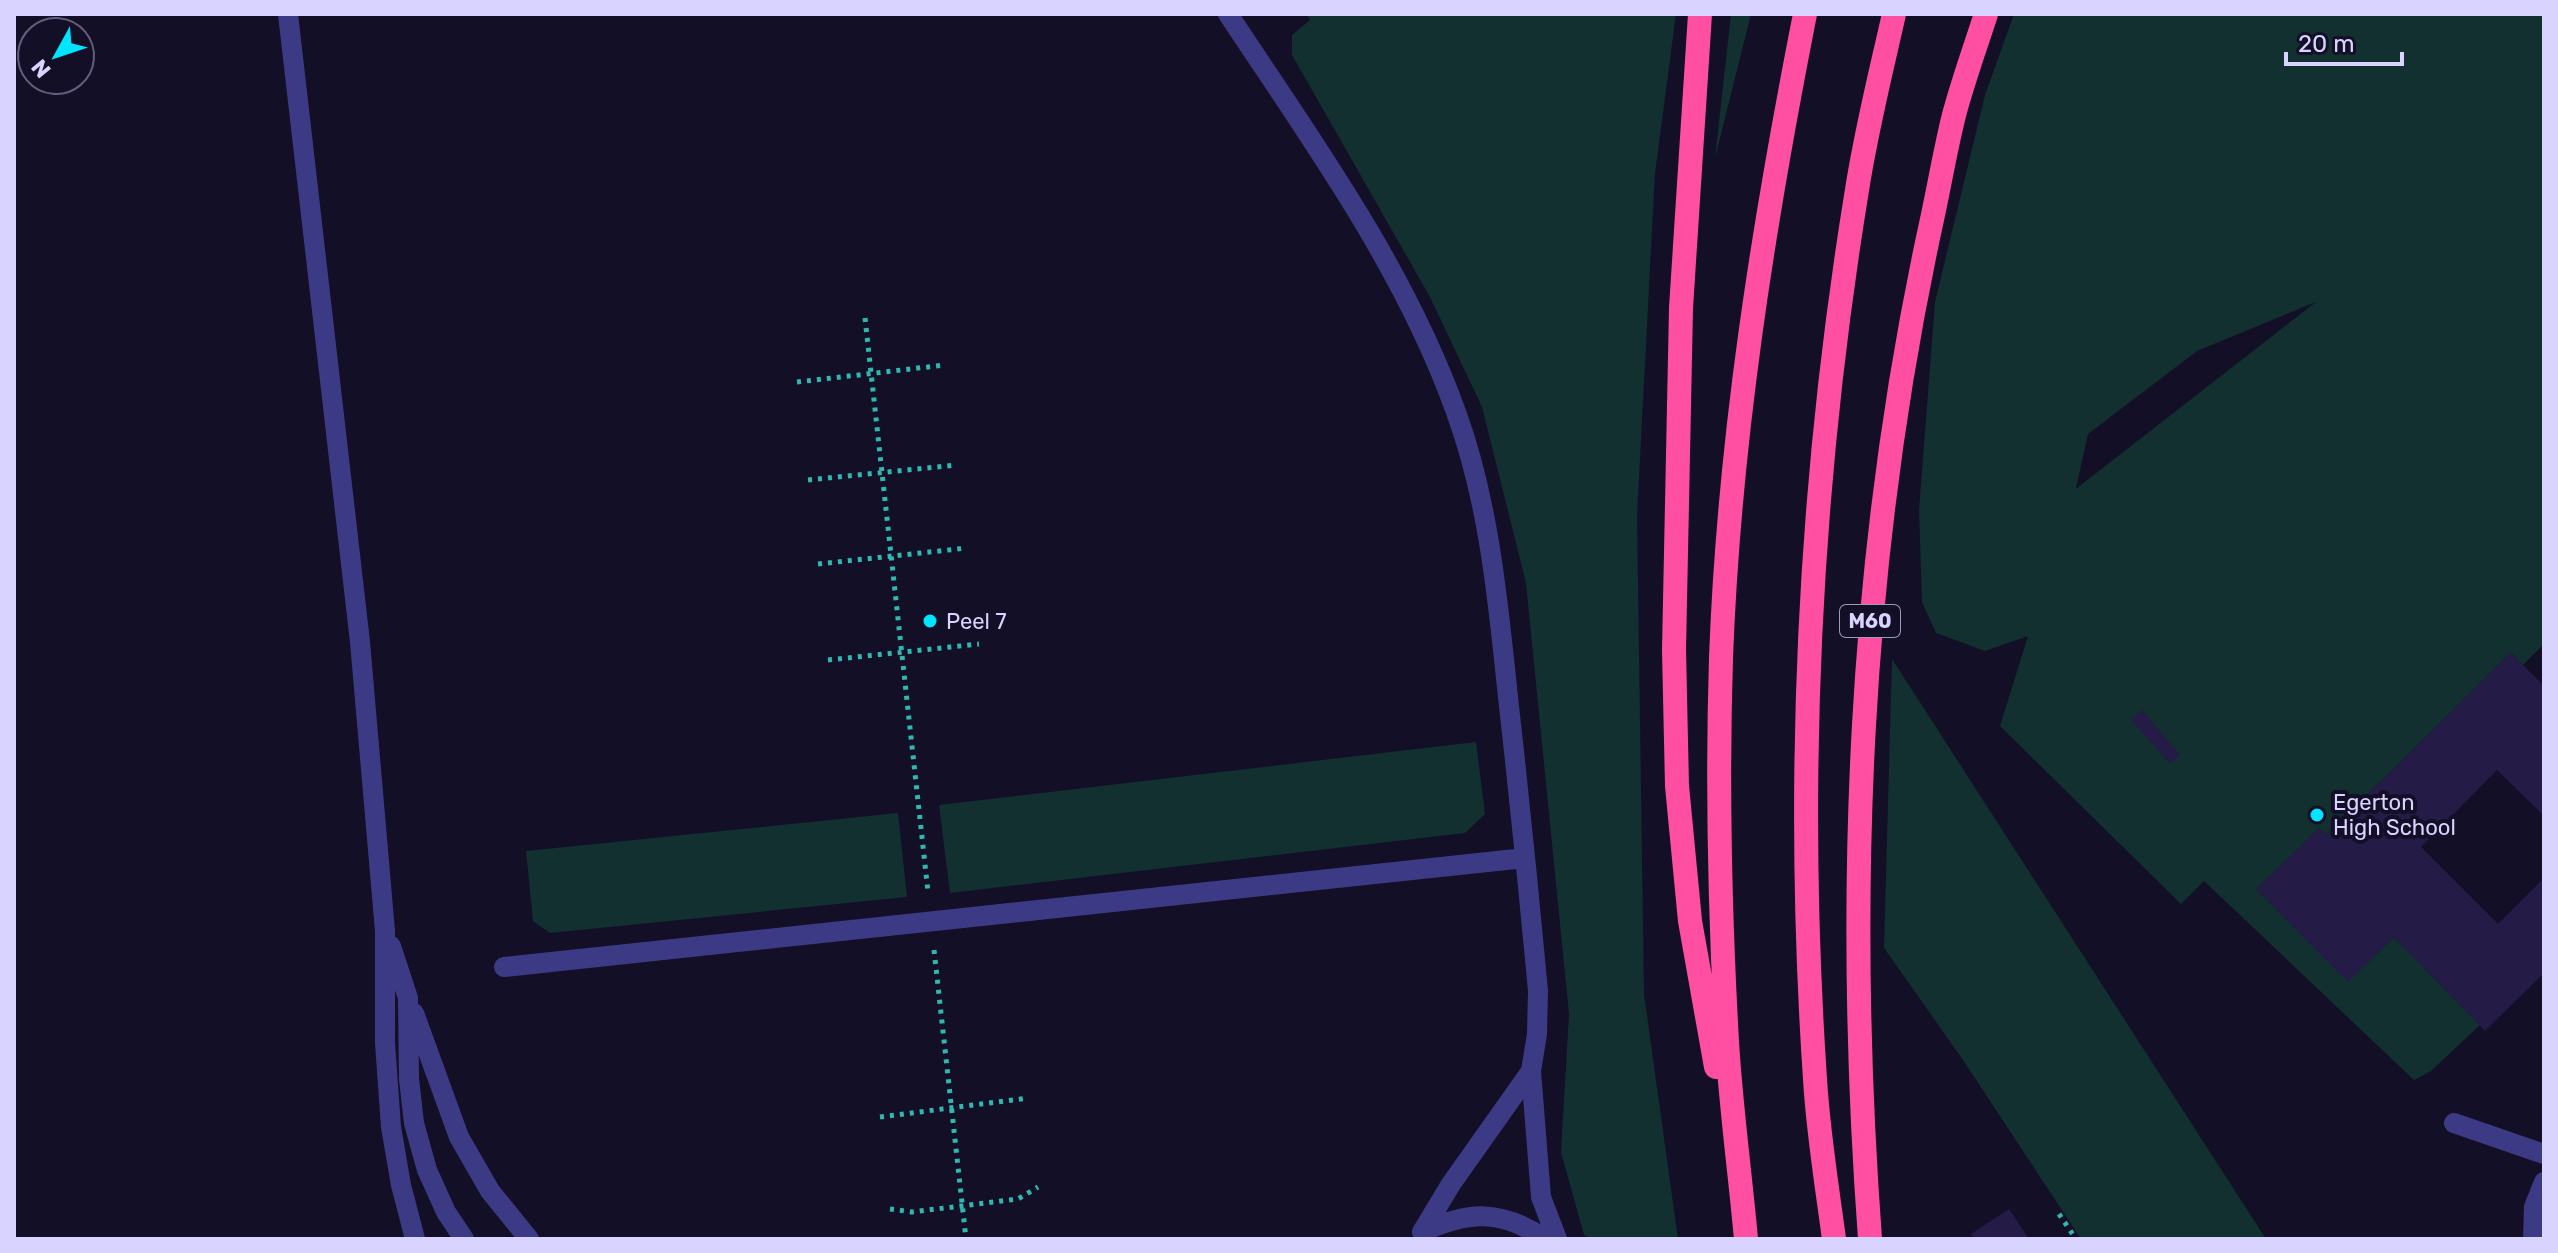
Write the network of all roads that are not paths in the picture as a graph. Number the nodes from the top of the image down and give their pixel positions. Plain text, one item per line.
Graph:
1 (288, 14) edge
2 (1228, 14) edge
3 (1700, 14) edge
4 (1805, 14) edge
5 (1894, 14) edge
6 (1986, 14) edge
7 (1525, 858) junction
8 (385, 931) junction
9 (504, 967) dead end
10 (408, 998) junction
11 (1531, 1071) junction
12 (2454, 1123) dead end
13 (2544, 1154) edge
14 (2544, 1182) edge
15 (1417, 1235) edge
16 (415, 1239) edge
17 (464, 1239) edge
18 (529, 1239) edge
19 (1545, 1239) edge
20 (1557, 1239) edge
21 (1746, 1239) edge
22 (1834, 1239) edge
23 (1870, 1239) edge
24 (2533, 1239) edge

1 - 8 street
2 - 7 street
3 - 21 highway
4 - 21 highway
5 - 22 highway, M60
6 - 23 highway, M60
7 - 9 street
7 - 11 street
8 - 10 street
8 - 16 street
10 - 17 street
10 - 18 street
11 - 15 street
11 - 20 street
12 - 13 street
14 - 24 street
15 - 19 street

